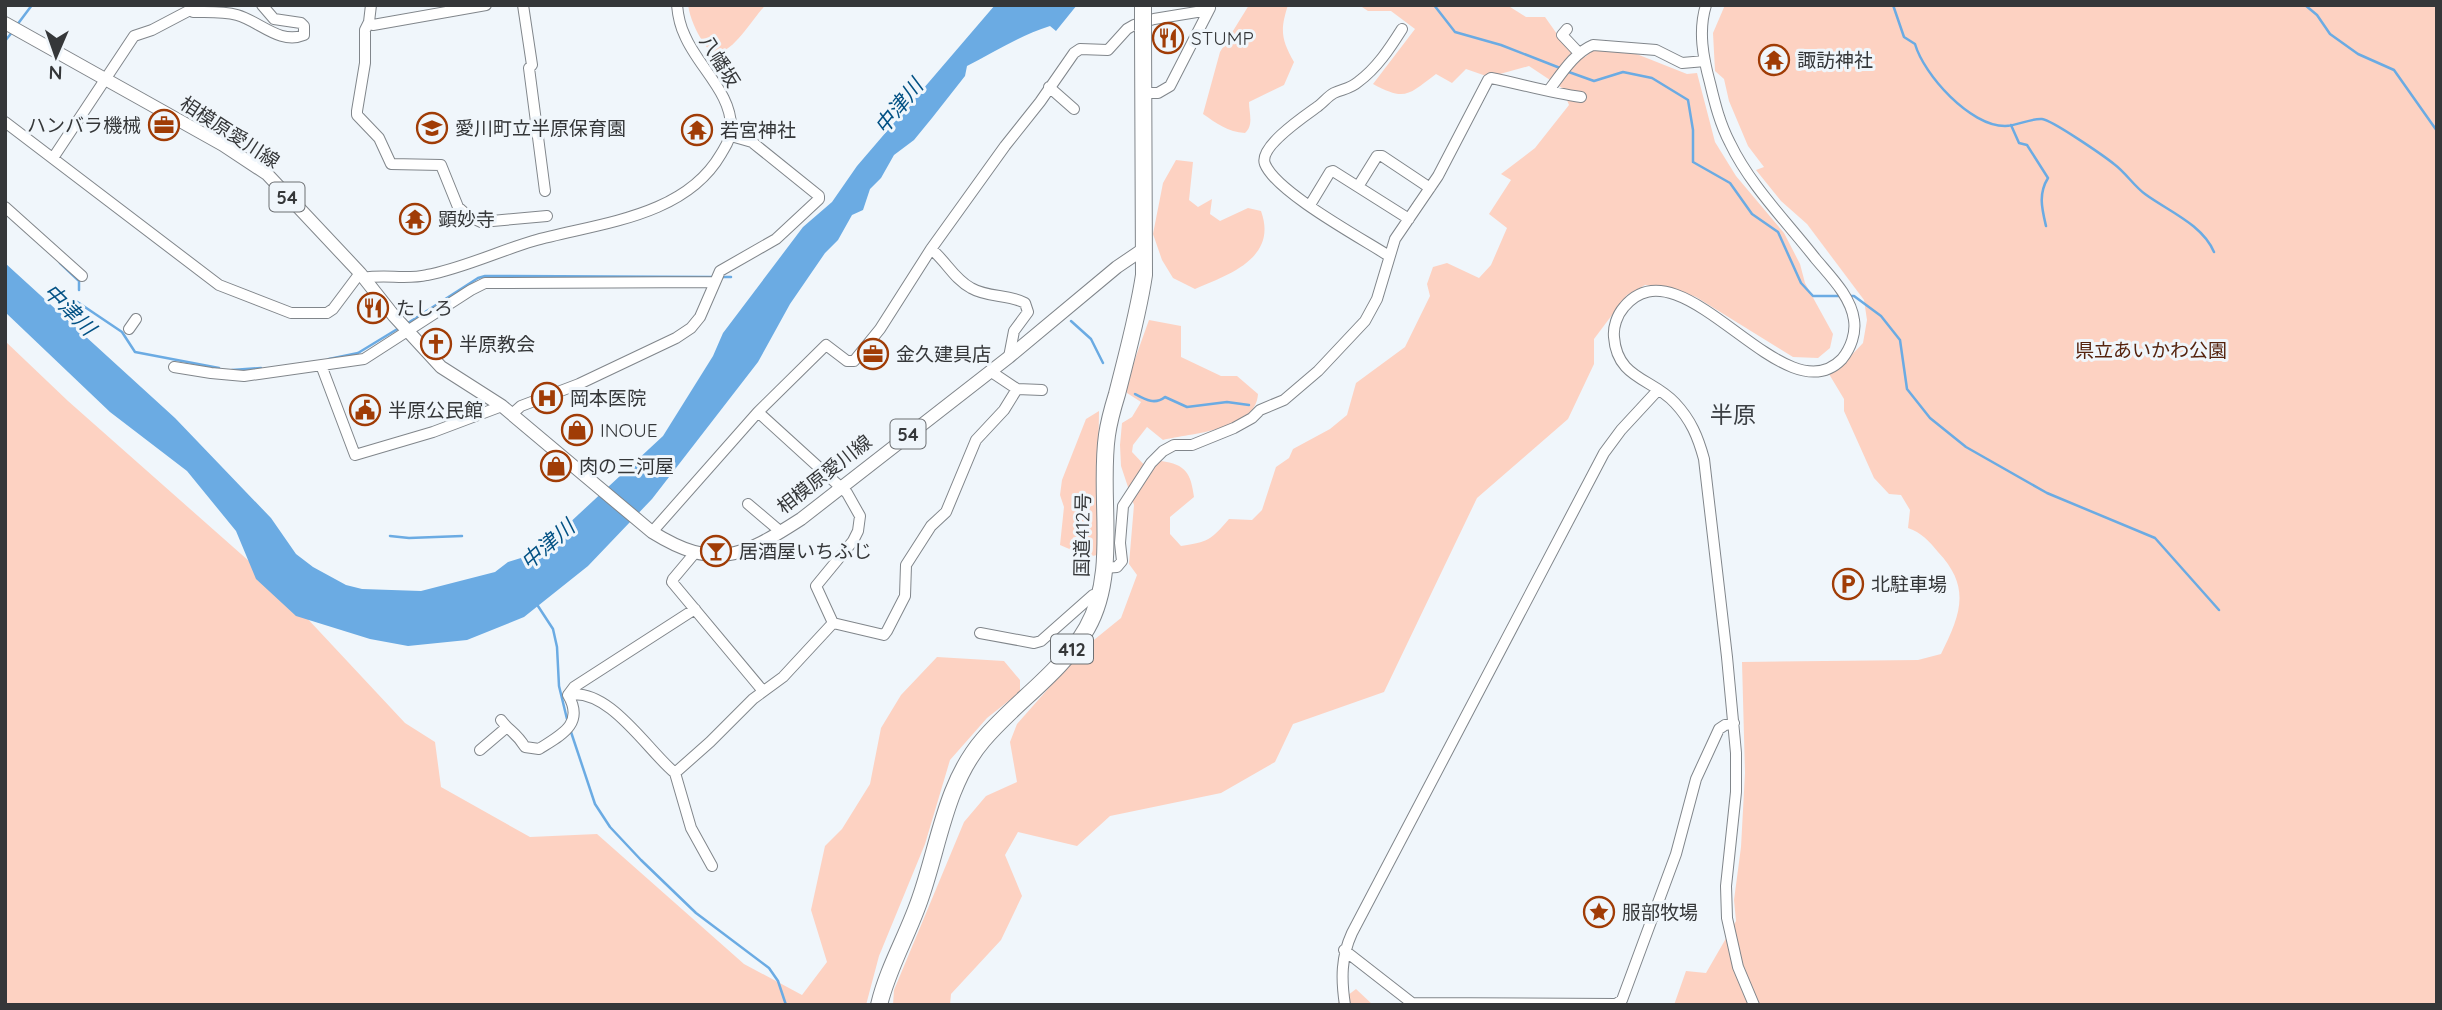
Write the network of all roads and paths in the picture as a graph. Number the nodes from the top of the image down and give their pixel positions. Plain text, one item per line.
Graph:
1 (262, 5) edge
2 (371, 5) edge
3 (486, 5) edge
4 (523, 5) edge
5 (677, 5) edge
6 (1143, 5) edge
7 (1706, 5) edge
8 (193, 7) edge
9 (1211, 8) edge
10 (434, 10) edge
11 (369, 23) junction
12 (12, 27) edge
13 (1402, 29) dead end
14 (1567, 29) dead end
15 (1579, 53) junction
16 (1705, 61) junction
17 (106, 79) junction
18 (1049, 87) junction
19 (1549, 90) junction
20 (1144, 93) junction
21 (1581, 97) dead end
22 (1074, 109) dead end
23 (5, 122) edge
24 (731, 136) junction
25 (52, 158) junction
26 (1359, 185) junction
27 (1430, 188) junction
28 (545, 191) dead end
29 (1310, 205) junction
30 (5, 207) edge
31 (547, 216) dead end
32 (1409, 219) junction
33 (931, 248) junction
34 (1145, 248) junction
35 (1389, 256) junction
36 (82, 276) dead end
37 (362, 276) junction
38 (715, 282) junction
39 (136, 319) dead end
40 (129, 329) dead end
41 (408, 331) junction
42 (1009, 357) junction
43 (321, 365) junction
44 (174, 367) dead end
45 (990, 372) junction
46 (1017, 388) junction
47 (1042, 390) dead end
48 (1658, 390) junction
49 (507, 410) junction
50 (758, 412) junction
51 (839, 487) junction
52 (748, 504) dead end
53 (652, 532) junction
54 (781, 532) junction
55 (694, 554) junction
56 (1104, 568) junction
57 (1101, 597) junction
58 (695, 610) junction
59 (833, 623) junction
60 (980, 633) dead end
61 (763, 691) junction
62 (568, 695) junction
63 (1734, 723) junction
64 (482, 744) dead end
65 (675, 773) junction
66 (712, 866) dead end
67 (1344, 950) junction
68 (879, 1005) edge
69 (1345, 1005) edge
70 (1754, 1005) edge

1 - 8 street
2 - 11 street
3 - 10 street
4 - 28 street
5 - 24 street, 八幡坂
6 - 20 highway, 国道412号 / 412, bridge
7 - 16 street
8 - 17 street
9 - 18 street
9 - 20 street
10 - 11 street
11 - 31 street
12 - 17 main road, 相模原愛川線 / 54
13 - 29 street
14 - 15 street
15 - 16 street
15 - 19 street
16 - 48 street
17 - 25 street
17 - 37 main road, 相模原愛川線 / 54
18 - 22 street
18 - 33 street
19 - 21 street
19 - 27 street
20 - 34 highway, 国道412号 / 412
23 - 25 street
24 - 37 street
24 - 38 street
25 - 37 street
26 - 27 street
26 - 29 street
26 - 32 street
27 - 32 street
29 - 35 street
30 - 36 street
32 - 35 street
33 - 42 street
33 - 50 street
34 - 42 main road, 相模原愛川線 / 54
34 - 56 highway, 国道412号 / 412
35 - 56 street
37 - 41 main road, 相模原愛川線 / 54
38 - 41 street
38 - 49 street
39 - 40 street
41 - 43 street
41 - 49 main road, 相模原愛川線 / 54
42 - 45 main road, 相模原愛川線 / 54
43 - 44 street
43 - 49 street
45 - 46 street
45 - 51 main road, 相模原愛川線 / 54
46 - 47 street
46 - 59 street
48 - 63 street
48 - 67 street
49 - 53 main road, 相模原愛川線 / 54
50 - 51 street
50 - 53 street
51 - 54 main road, 相模原愛川線 / 54
51 - 59 street
52 - 54 street
53 - 55 main road, 相模原愛川線 / 54
54 - 55 main road, 相模原愛川線 / 54
55 - 58 street
56 - 57 highway, 国道412号 / 412
57 - 60 street
57 - 68 highway, 国道412号 / 412
58 - 61 street
58 - 62 street
59 - 61 street
61 - 65 street
62 - 64 street
62 - 65 street
63 - 67 street
63 - 70 street
65 - 66 street
67 - 69 street

